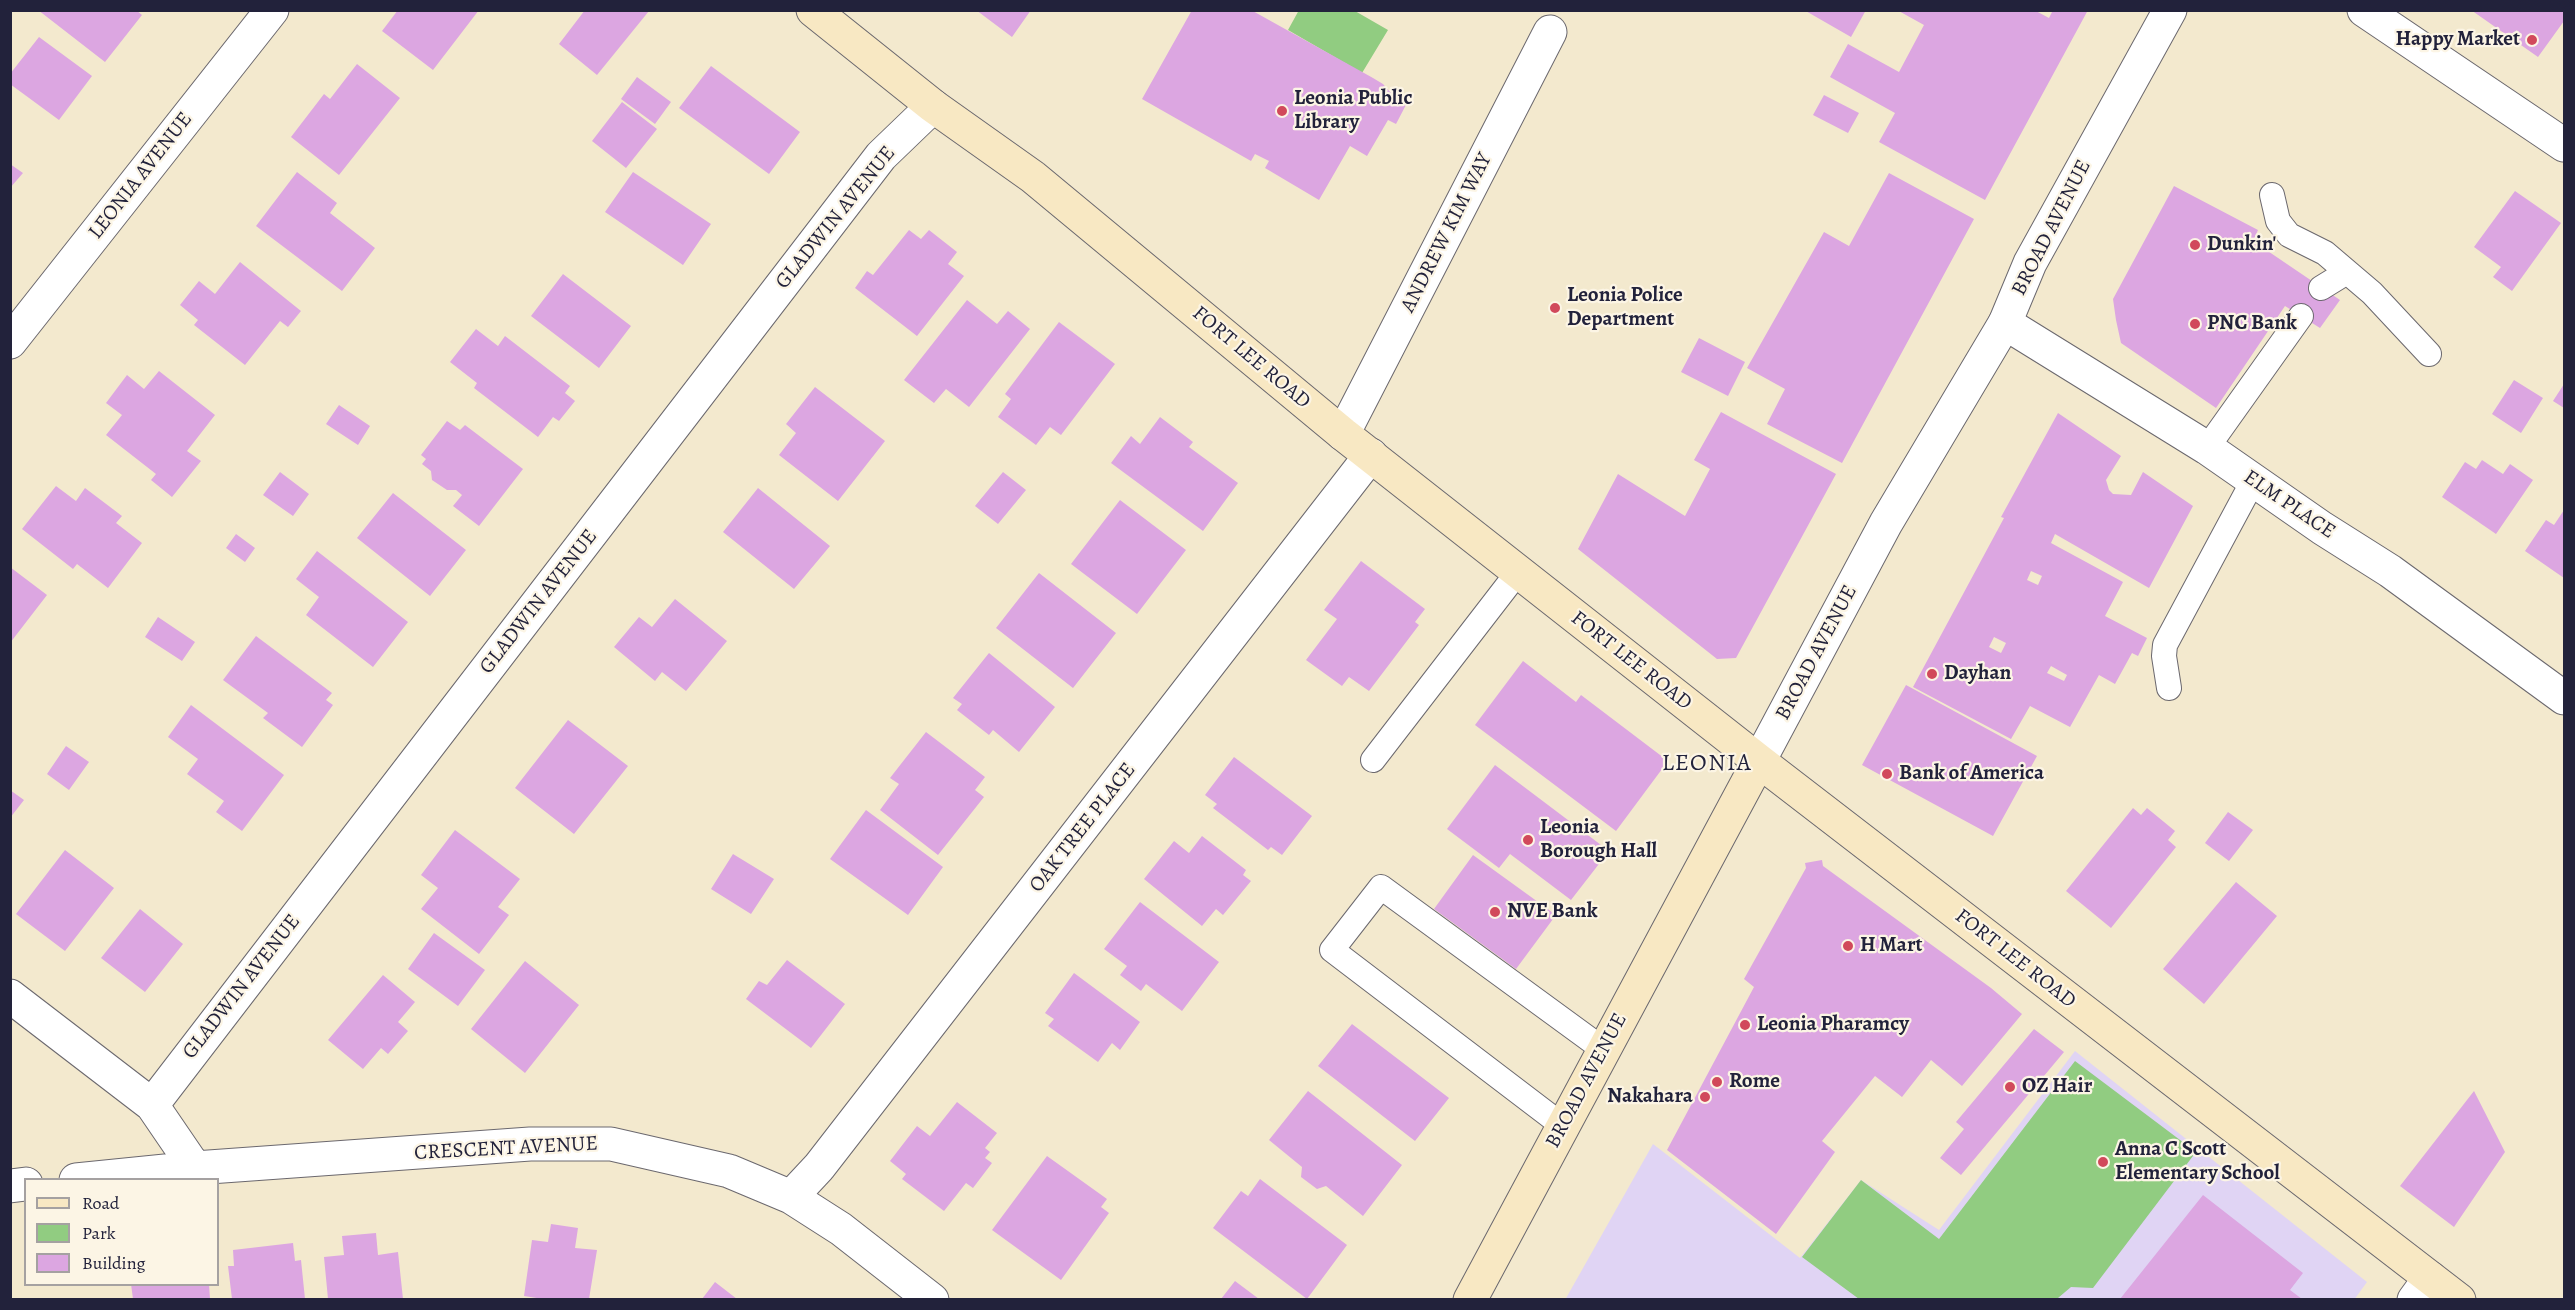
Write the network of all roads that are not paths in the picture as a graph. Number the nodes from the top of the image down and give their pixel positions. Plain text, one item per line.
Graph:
1 (272, 10) edge
2 (813, 10) edge
3 (2170, 10) edge
4 (2364, 10) edge
5 (1550, 32) dead end
6 (933, 106) junction
7 (2565, 145) edge
8 (2272, 195) dead end
9 (2347, 272) junction
10 (2321, 288) dead end
11 (2301, 316) dead end
12 (2005, 323) junction
13 (10, 342) edge
14 (2429, 354) dead end
15 (1343, 434) junction
16 (2206, 448) junction
17 (1371, 455) junction
18 (2253, 481) junction
19 (1518, 572) junction
20 (2169, 688) dead end
21 (2565, 698) edge
22 (1373, 760) dead end
23 (1759, 761) junction
24 (10, 996) edge
25 (1604, 1050) junction
26 (152, 1105) junction
27 (1563, 1126) junction
28 (195, 1168) junction
29 (87, 1178) edge
30 (791, 1197) junction
31 (2422, 1288) edge
32 (932, 1299) edge
33 (1470, 1299) edge
34 (2458, 1299) edge

1 - 13 street, LEONIA AVENUE
2 - 6 main road, FORT LEE ROAD
3 - 12 street, BROAD AVENUE
4 - 7 street
5 - 15 street, ANDREW KIM WAY
6 - 15 main road, FORT LEE ROAD
6 - 26 street, GLADWIN AVENUE
8 - 9 lane
9 - 10 lane
9 - 14 lane
11 - 16 lane
12 - 16 street, ELM PLACE
12 - 23 street, BROAD AVENUE
15 - 17 main road, FORT LEE ROAD
16 - 18 street, ELM PLACE
17 - 19 main road, FORT LEE ROAD
17 - 30 street, OAK TREE PLACE
18 - 20 lane
18 - 21 street, ELM PLACE
19 - 22 lane
19 - 23 main road, FORT LEE ROAD
23 - 25 main road, BROAD AVENUE
23 - 31 main road, FORT LEE ROAD
24 - 26 street
25 - 27 main road, BROAD AVENUE
25 - 27 lane
26 - 28 street
27 - 33 main road, BROAD AVENUE
28 - 29 street, CRESCENT AVENUE
28 - 30 street, CRESCENT AVENUE
30 - 32 street, CRESCENT AVENUE
31 - 34 main road, FORT LEE ROAD

